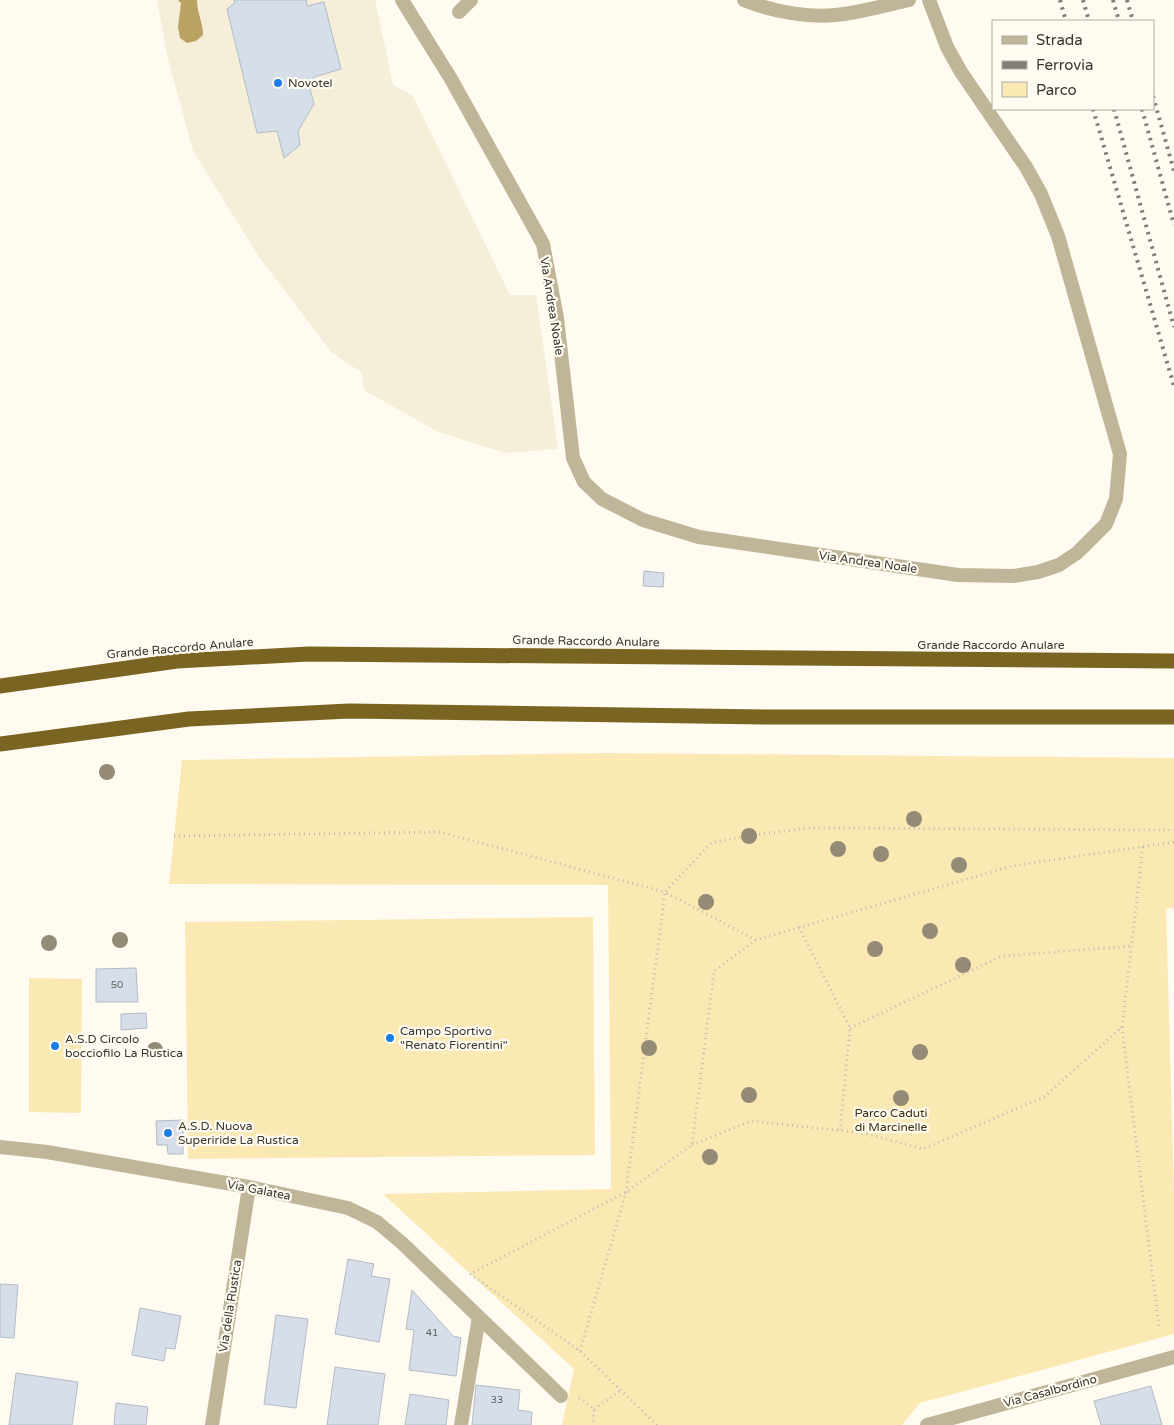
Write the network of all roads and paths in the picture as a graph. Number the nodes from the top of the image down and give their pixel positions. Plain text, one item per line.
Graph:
1 (402, 0) edge
2 (471, 0) edge
3 (744, 0) edge
4 (908, 0) edge
5 (929, 0) edge
6 (459, 12) dead end
7 (1172, 661) edge
8 (0, 686) edge
9 (1174, 716) edge
10 (0, 744) edge
11 (1174, 830) edge
12 (174, 836) dead end
13 (1174, 842) edge
14 (1142, 846) junction
15 (665, 892) junction
16 (800, 927) junction
17 (756, 940) junction
18 (1131, 946) junction
19 (1122, 1027) junction
20 (850, 1028) junction
21 (840, 1130) junction
22 (692, 1145) junction
23 (0, 1147) edge
24 (248, 1187) junction
25 (626, 1192) junction
26 (478, 1317) junction
27 (1159, 1327) dead end
28 (580, 1351) junction
29 (1174, 1357) edge
30 (621, 1390) junction
31 (561, 1396) joint
32 (594, 1409) junction
33 (212, 1425) edge
34 (461, 1425) edge
35 (593, 1425) edge
36 (657, 1425) edge
37 (927, 1425) edge

1 - 5 street, Via Andrea Noale
2 - 6 street
3 - 4 street
7 - 8 highway, Grande Raccordo Anulare
9 - 10 highway
11 - 15 path
12 - 15 path
13 - 14 path
14 - 16 path
14 - 18 path
15 - 17 path
15 - 25 path
16 - 17 path
16 - 20 path
17 - 22 path
18 - 19 path
18 - 20 path
19 - 21 path
19 - 27 path
20 - 21 path
21 - 22 path
22 - 25 path
23 - 24 street, Via Galatea
24 - 26 street, Via Galatea
24 - 33 street, Via della Rustica
25 - 28 path
25 - 28 path
26 - 31 street, Via Galatea
26 - 34 street
28 - 30 path
29 - 37 street, Via Casalbordino
30 - 32 path
30 - 36 path
31 - 32 path
32 - 35 path

